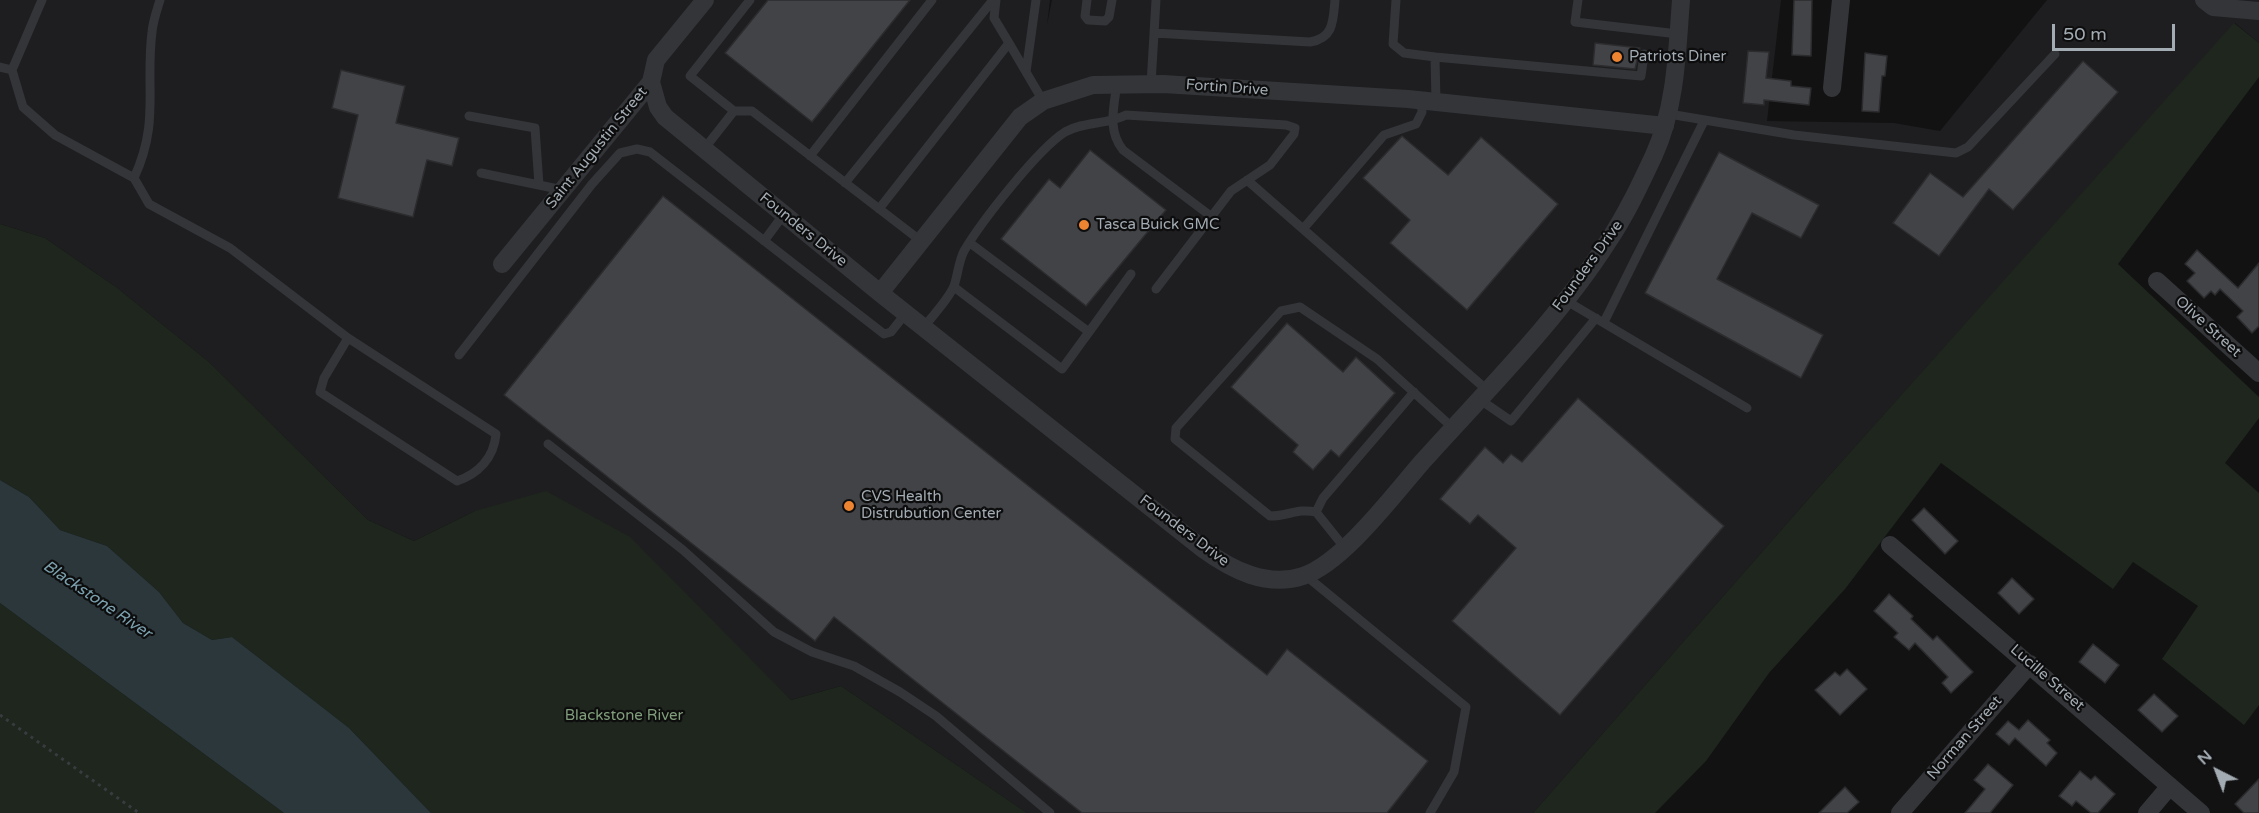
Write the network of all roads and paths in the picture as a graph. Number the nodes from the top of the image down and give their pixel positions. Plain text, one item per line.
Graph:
1 (42, 0) edge
2 (160, 0) edge
3 (705, 0) edge
4 (750, 0) edge
5 (932, 0) edge
6 (994, 0) edge
7 (1036, 0) edge
8 (1087, 0) edge
9 (1112, 0) edge
10 (1156, 0) edge
11 (1335, 0) edge
12 (1396, 0) edge
13 (1578, 0) edge
14 (1681, 0) edge
15 (1841, 0) edge
16 (2204, 0) edge
17 (2259, 10) edge
18 (1154, 33) junction
19 (1678, 34) junction
20 (1009, 43) junction
21 (1644, 54) dead end
22 (2055, 54) dead end
23 (1435, 57) junction
24 (0, 67) edge
25 (12, 70) junction
26 (1026, 72) junction
27 (651, 82) junction
28 (1117, 83) junction
29 (1150, 84) junction
30 (1832, 88) dead end
31 (1043, 101) junction
32 (1428, 101) junction
33 (734, 111) junction
34 (469, 116) dead end
35 (1667, 120) junction
36 (1704, 121) junction
37 (1112, 123) junction
38 (705, 149) junction
39 (810, 156) junction
40 (481, 173) dead end
41 (134, 178) junction
42 (1247, 180) junction
43 (845, 183) junction
44 (539, 185) junction
45 (562, 190) junction
46 (879, 209) junction
47 (784, 214) junction
48 (1212, 217) junction
49 (1304, 229) junction
50 (764, 241) junction
51 (921, 241) junction
52 (970, 243) junction
53 (502, 264) dead end
54 (1131, 274) dead end
55 (2157, 281) dead end
56 (954, 287) junction
57 (1156, 289) dead end
58 (880, 292) junction
59 (1565, 300) junction
60 (906, 313) junction
61 (1600, 320) junction
62 (924, 327) junction
63 (1089, 332) junction
64 (348, 338) junction
65 (459, 355) dead end
66 (2259, 373) edge
67 (1414, 392) junction
68 (1483, 394) junction
69 (1747, 408) dead end
70 (1453, 428) junction
71 (548, 444) dead end
72 (1316, 512) junction
73 (1890, 545) dead end
74 (1344, 547) junction
75 (1305, 575) junction
76 (2030, 664) junction
77 (0, 716) edge
78 (2170, 786) junction
79 (140, 813) edge
80 (1050, 813) edge
81 (1430, 813) edge
82 (1900, 813) edge
83 (2147, 813) edge
84 (2201, 813) edge

1 - 25 lane
2 - 41 lane
3 - 27 street, Saint Augustin Street
4 - 33 lane
5 - 39 lane
6 - 20 lane
6 - 43 lane
7 - 26 lane
8 - 9 lane
10 - 18 lane
11 - 18 lane
12 - 23 lane
13 - 19 lane
14 - 19 street, Founders Drive
15 - 30 street
16 - 17 street
18 - 29 lane
19 - 35 street, Founders Drive
20 - 26 lane
20 - 46 lane
21 - 23 lane
22 - 36 lane
23 - 32 lane
24 - 25 lane
25 - 41 lane
26 - 31 lane
27 - 38 street, Founders Drive
27 - 45 street, Saint Augustin Street
28 - 29 street, Fortin Drive
28 - 31 street, Fortin Drive
28 - 37 lane
29 - 32 street, Fortin Drive
31 - 51 street, Fortin Drive
32 - 35 street, Fortin Drive
32 - 49 lane
33 - 38 lane
33 - 39 lane
34 - 44 lane
35 - 36 lane
35 - 59 street, Founders Drive
36 - 61 lane
37 - 42 lane
37 - 48 lane
37 - 52 lane
38 - 47 street, Founders Drive
39 - 43 lane
40 - 44 lane
41 - 64 lane
42 - 48 lane
42 - 49 lane
43 - 46 lane
44 - 45 lane
45 - 53 street, Saint Augustin Street
46 - 51 lane
47 - 50 lane
47 - 58 street, Founders Drive
48 - 57 lane
49 - 68 lane
50 - 60 lane
50 - 65 lane
51 - 58 street, Fortin Drive
52 - 56 lane
52 - 63 lane
54 - 63 lane
55 - 66 street, Olive Street
56 - 62 lane
56 - 63 lane
58 - 60 street, Founders Drive
59 - 61 lane
59 - 68 street, Founders Drive
60 - 62 street, Founders Drive
61 - 68 lane
61 - 69 lane
62 - 75 street, Founders Drive
64 - 64 lane
67 - 70 lane
67 - 72 lane
67 - 72 lane
68 - 70 street, Founders Drive
70 - 74 street, Founders Drive
71 - 80 lane
72 - 74 lane
73 - 76 street, Lucille Street
74 - 75 street, Founders Drive
75 - 81 lane
76 - 78 street, Lucille Street
76 - 82 street, Norman Street
77 - 79 path
78 - 83 street
78 - 84 street, Lucille Street

